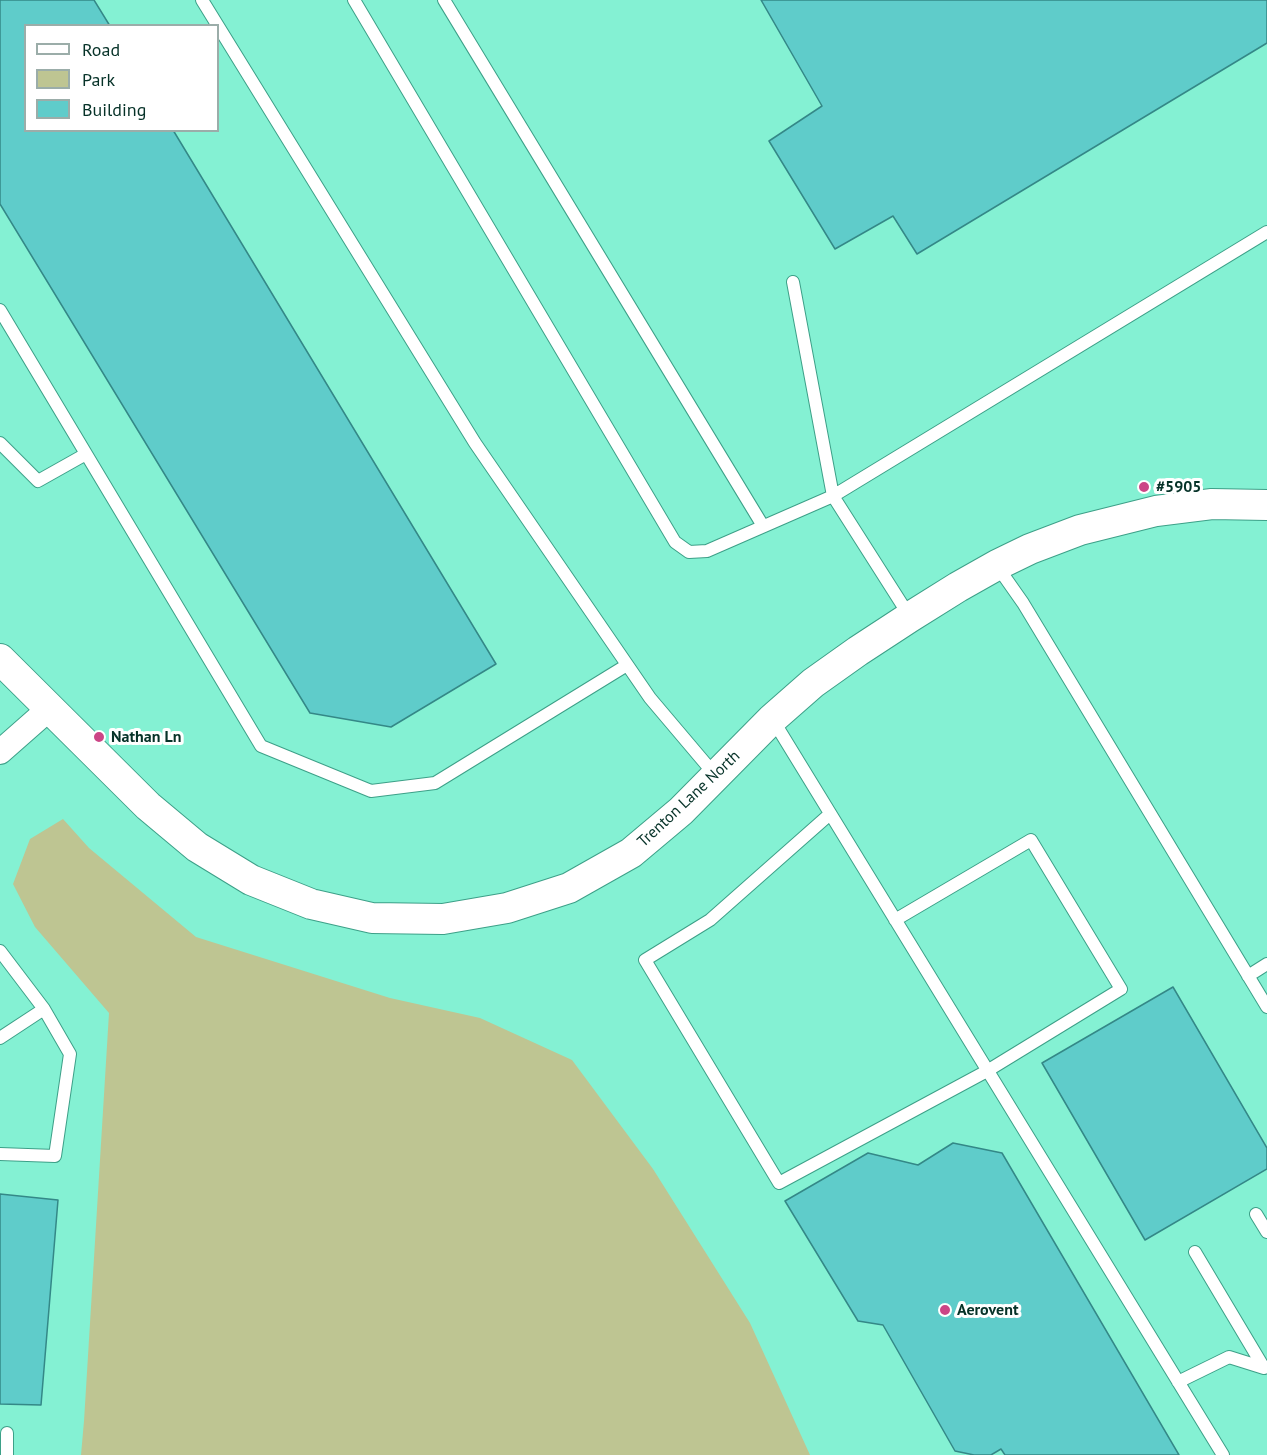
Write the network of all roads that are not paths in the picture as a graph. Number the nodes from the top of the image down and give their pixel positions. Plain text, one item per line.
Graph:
1 (202, 0) edge
2 (354, 0) edge
3 (444, 0) edge
4 (217, 24) edge
5 (219, 28) edge
6 (1267, 232) edge
7 (793, 282) dead end
8 (0, 310) edge
9 (0, 443) edge
10 (86, 454) junction
11 (834, 496) junction
12 (1267, 505) edge
13 (763, 526) junction
14 (997, 565) junction
15 (910, 617) junction
16 (0, 659) edge
17 (627, 666) junction
18 (50, 708) junction
19 (772, 719) junction
20 (0, 752) edge
21 (716, 776) junction
22 (830, 814) junction
23 (895, 920) junction
24 (0, 951) edge
25 (1267, 964) edge
26 (1248, 976) junction
27 (1267, 1007) edge
28 (44, 1009) junction
29 (0, 1038) edge
30 (987, 1071) junction
31 (0, 1154) edge
32 (1256, 1214) dead end
33 (1267, 1232) edge
34 (1195, 1252) dead end
35 (1266, 1367) edge
36 (1178, 1382) junction
37 (7, 1433) dead end
38 (7, 1455) edge
39 (1224, 1455) edge

1 - 4 lane
2 - 13 lane
3 - 13 lane
5 - 17 lane
6 - 11 lane
7 - 11 lane
8 - 10 lane
9 - 10 lane
10 - 17 lane
11 - 13 lane
11 - 15 lane
12 - 14 street, Trenton Lane North
14 - 15 street, Trenton Lane North
14 - 26 lane
15 - 19 street, Trenton Lane North
16 - 18 street, Trenton Lane North
17 - 21 lane
18 - 20 street
18 - 21 street, Trenton Lane North
19 - 21 street, Trenton Lane North
19 - 22 lane
22 - 23 lane
22 - 30 lane
23 - 30 lane
23 - 30 lane
24 - 28 lane
25 - 26 lane
26 - 27 lane
28 - 29 lane
28 - 31 lane
30 - 36 lane
32 - 33 lane
34 - 35 lane
35 - 36 lane
36 - 39 lane
37 - 38 lane

